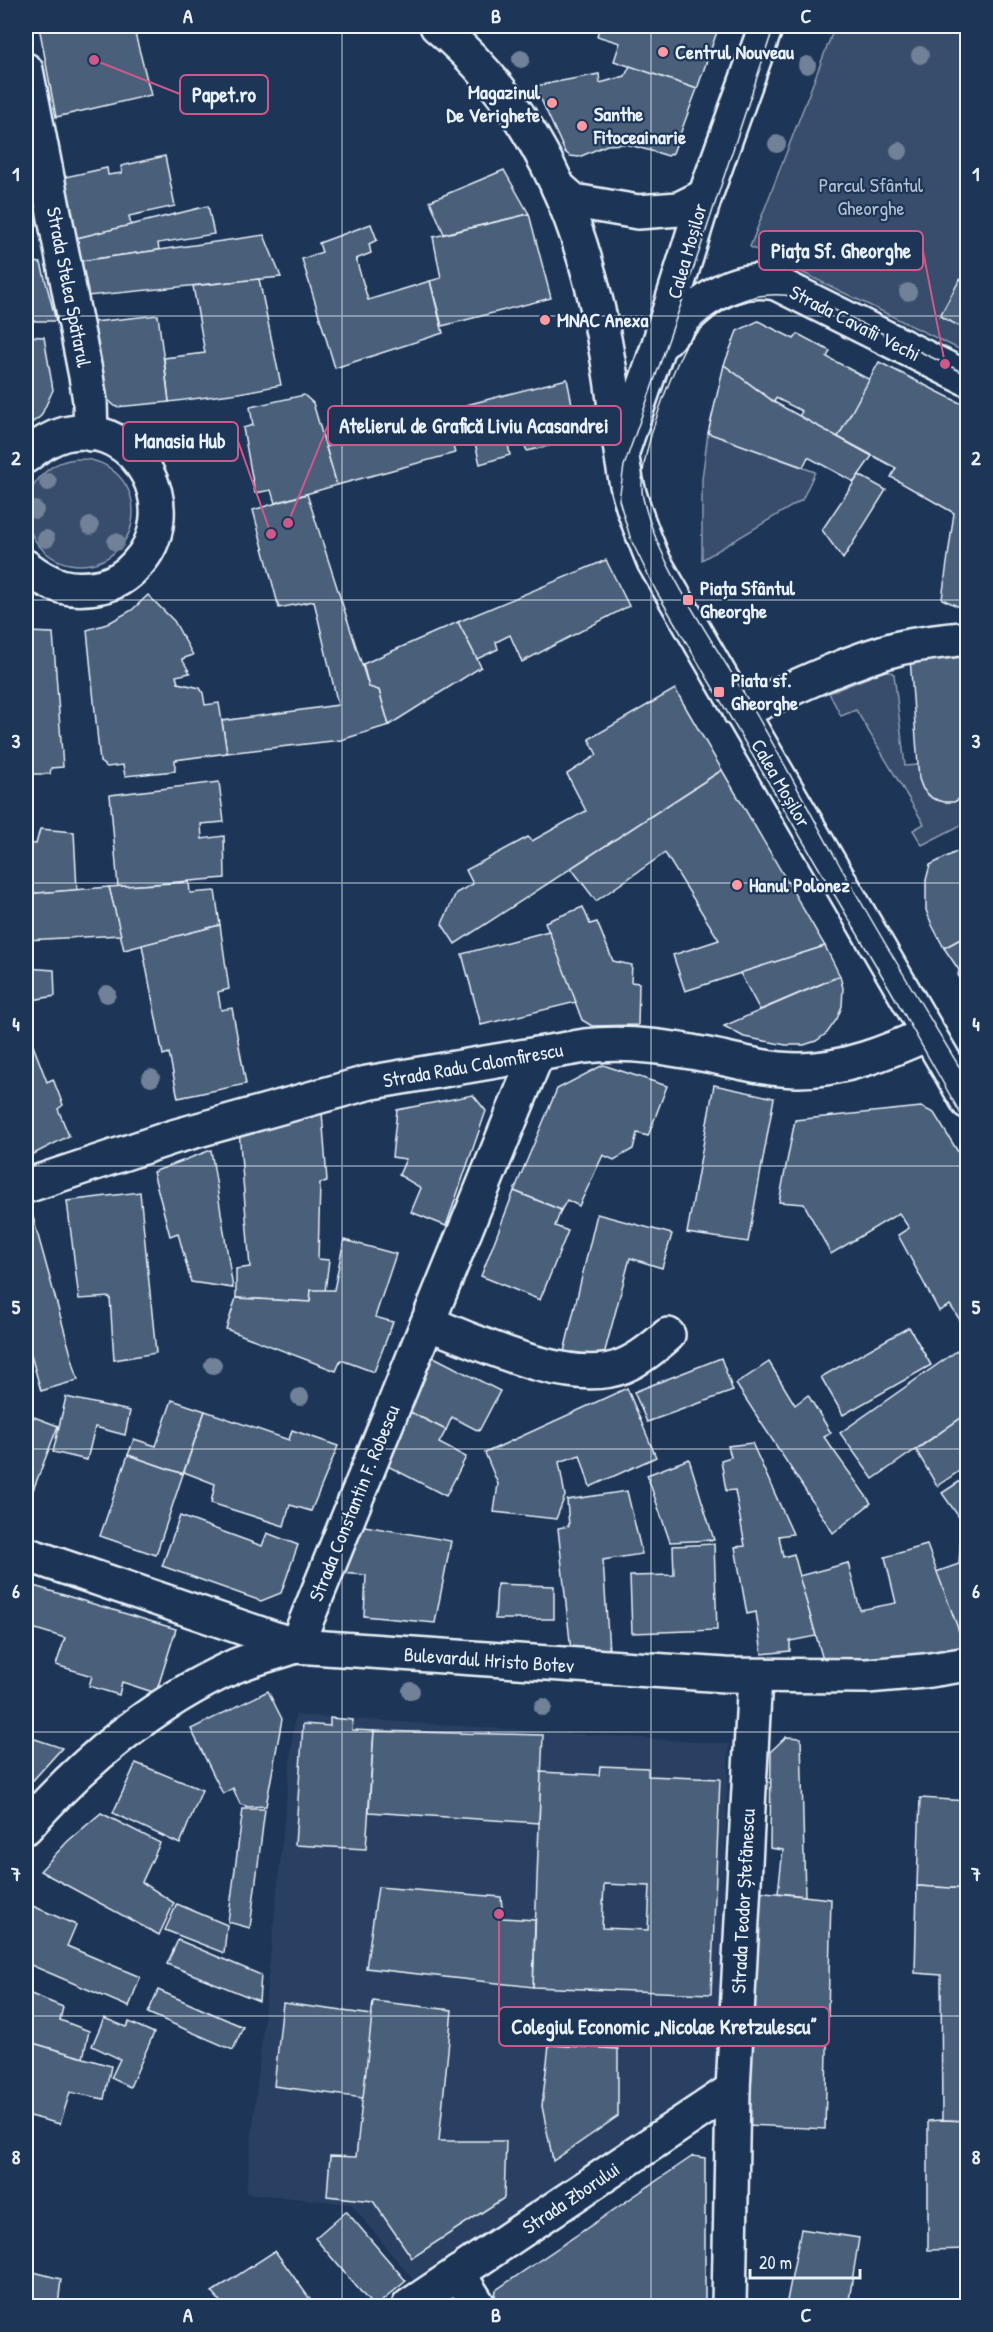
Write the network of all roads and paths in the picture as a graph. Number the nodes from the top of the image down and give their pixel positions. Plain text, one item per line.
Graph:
1 (437, 26) edge
2 (766, 26) edge
3 (26, 70) edge
4 (558, 186) junction
5 (705, 196) junction
6 (658, 347) junction
7 (968, 379) edge
8 (91, 434) junction
9 (622, 452) junction
10 (26, 456) edge
11 (26, 567) edge
12 (968, 638) edge
13 (740, 712) junction
14 (927, 1034) junction
15 (537, 1054) junction
16 (968, 1102) edge
17 (26, 1186) edge
18 (428, 1323) junction
19 (668, 1335) dead end
20 (26, 1554) edge
21 (296, 1647) junction
22 (968, 1664) edge
23 (755, 1676) junction
24 (26, 1827) edge
25 (733, 2089) junction
26 (458, 2273) junction
27 (409, 2307) edge
28 (479, 2307) edge
29 (729, 2307) edge

1 - 4 street, Calea Moșilor
2 - 5 street
3 - 8 street, Strada Stelea Spătarul
4 - 5 street, Calea Moșilor
4 - 9 street, Calea Moșilor
5 - 6 street, Calea Moșilor
6 - 7 street, Strada Cavafii Vechi
6 - 9 street, Calea Moșilor
8 - 10 street
8 - 11 street
9 - 13 street, Calea Moșilor
12 - 13 street
13 - 14 street, Calea Moșilor
14 - 15 street, Strada Radu Calomfirescu
14 - 16 street, Calea Moșilor
15 - 17 street, Strada Radu Calomfirescu
15 - 18 street, Strada Constantin F. Robescu
18 - 19 street
18 - 21 street, Strada Constantin F. Robescu
20 - 21 street, Bulevardul Hristo Botev
21 - 23 street, Bulevardul Hristo Botev
21 - 24 street
22 - 23 street, Bulevardul Hristo Botev
23 - 25 street, Strada Teodor Ștefănescu
25 - 26 street, Strada Zborului
25 - 29 street, Strada Teodor Ștefănescu
26 - 27 street, Strada Zborului
26 - 28 street

